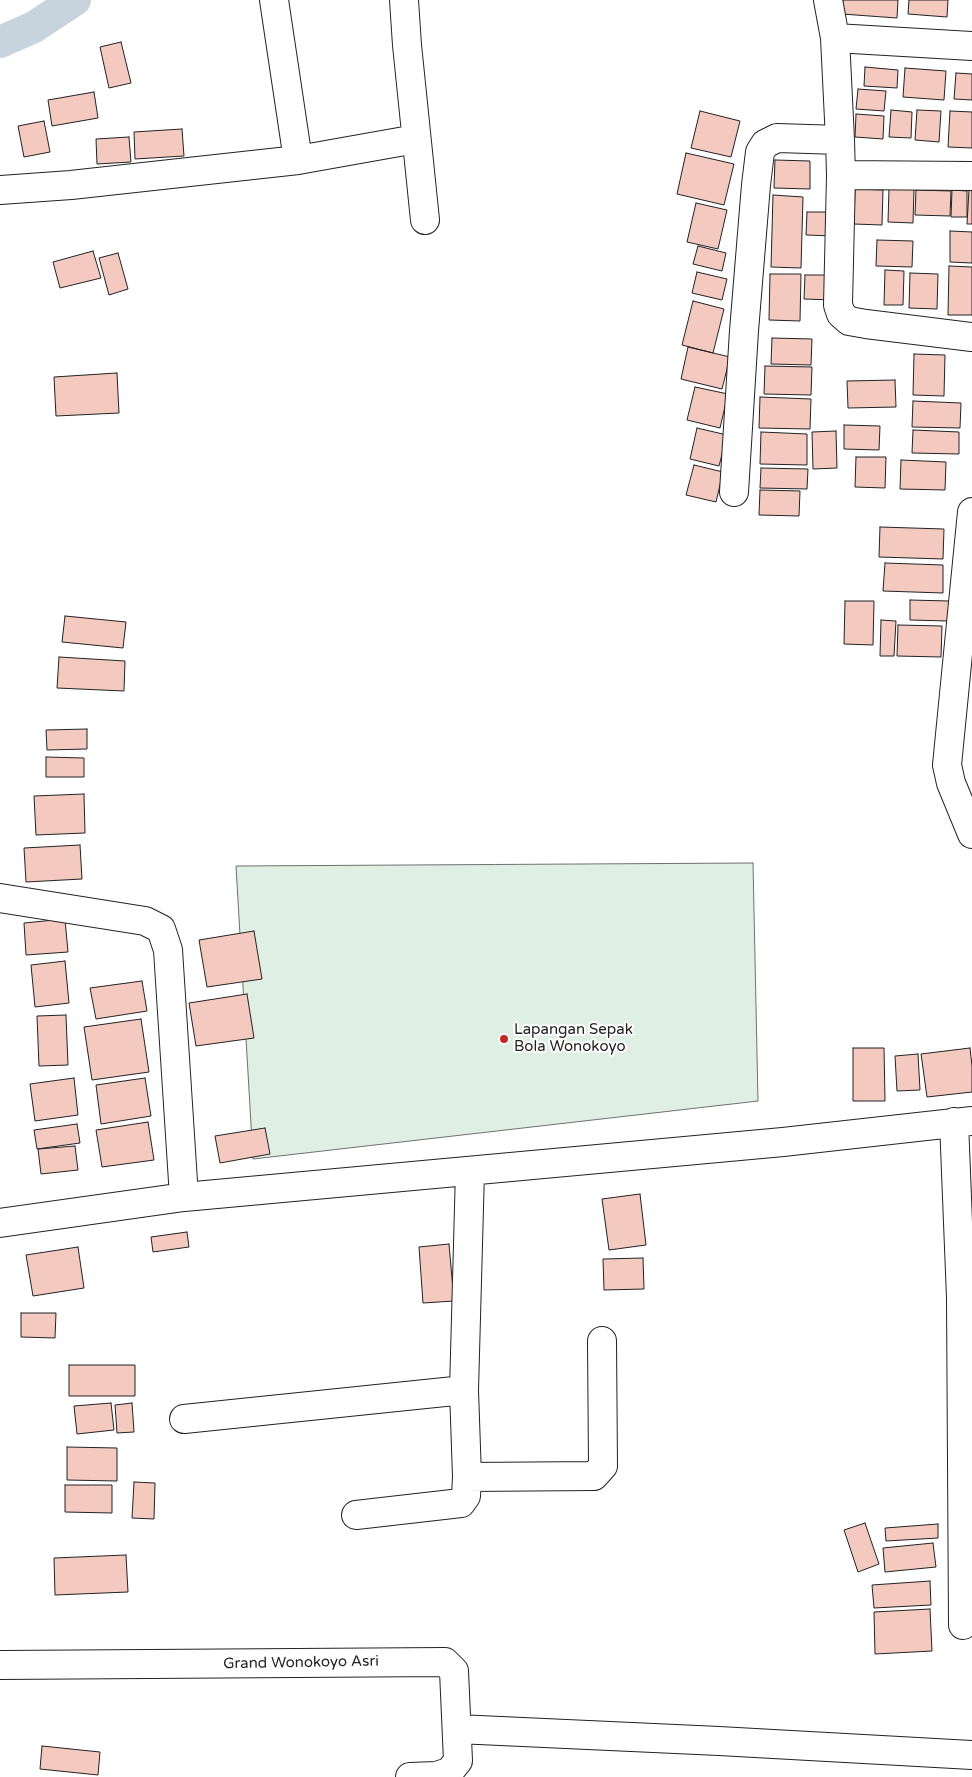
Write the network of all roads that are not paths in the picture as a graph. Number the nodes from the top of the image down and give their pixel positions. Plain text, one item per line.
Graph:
1 (274, 0) edge
2 (404, 0) edge
3 (828, 0) edge
4 (835, 38) junction
5 (972, 46) edge
6 (416, 140) junction
7 (840, 140) junction
8 (298, 160) junction
9 (840, 175) junction
10 (972, 176) edge
11 (0, 190) edge
12 (425, 220) dead end
13 (972, 337) edge
14 (734, 492) dead end
15 (972, 512) edge
16 (965, 651) edge
17 (972, 834) edge
18 (0, 898) edge
19 (963, 1122) edge
20 (470, 1170) junction
21 (184, 1197) junction
22 (0, 1223) edge
23 (602, 1341) dead end
24 (464, 1390) junction
25 (184, 1419) dead end
26 (467, 1477) junction
27 (356, 1515) dead end
28 (963, 1624) dead end
29 (0, 1665) edge
30 (457, 1729) junction
31 (972, 1755) edge
32 (412, 1777) edge

1 - 8 street
2 - 6 street
3 - 4 street
4 - 5 street
4 - 7 street
6 - 8 street
6 - 12 street
7 - 9 street
7 - 14 street
8 - 11 street
9 - 10 street
9 - 13 street
15 - 16 street
16 - 17 street
18 - 21 street
19 - 20 street
19 - 28 street
20 - 21 street
20 - 24 street
21 - 22 street
23 - 26 street
24 - 25 street
24 - 26 street
26 - 27 street
29 - 30 street, Grand Wonokoyo Asri
30 - 31 street
30 - 32 street, Grand Wonokoyo Asri

